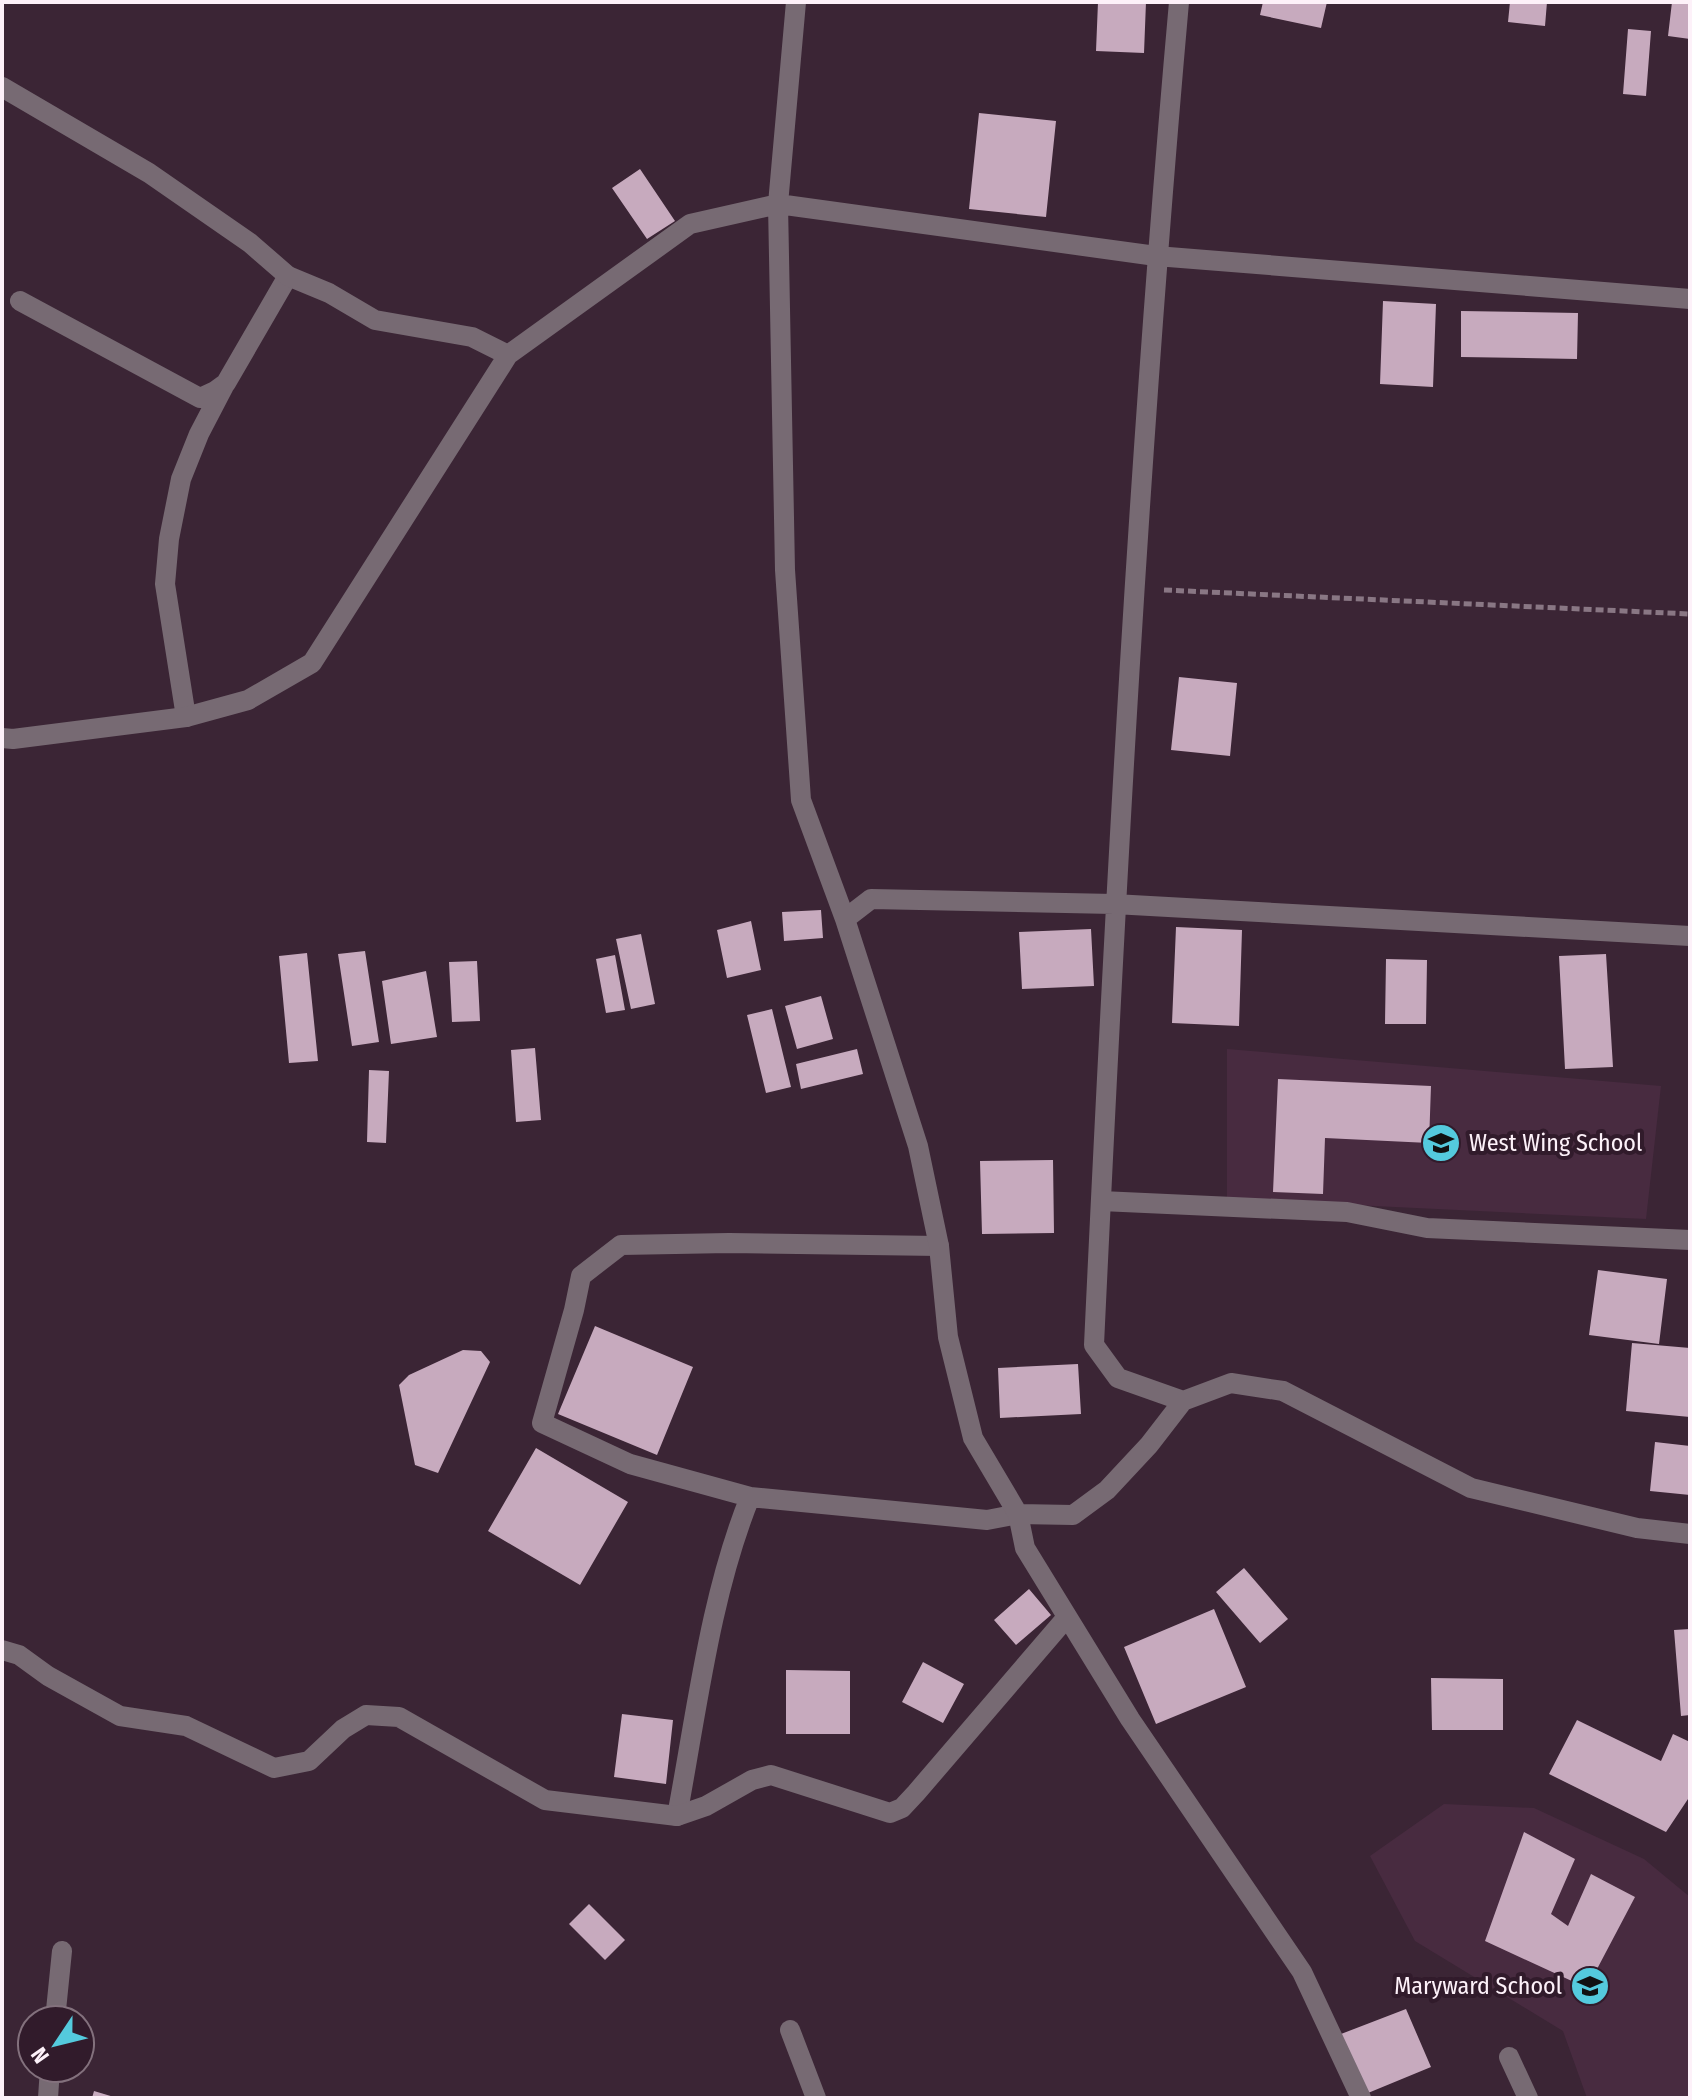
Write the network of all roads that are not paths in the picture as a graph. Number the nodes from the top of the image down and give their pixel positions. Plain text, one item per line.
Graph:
1 (796, 2) edge
2 (1179, 2) edge
3 (2, 87) edge
4 (778, 204) junction
5 (1156, 256) junction
6 (288, 276) junction
7 (1690, 299) edge
8 (20, 301) dead end
9 (508, 355) junction
10 (226, 383) junction
11 (186, 717) junction
12 (2, 738) edge
13 (1114, 904) junction
14 (845, 919) junction
15 (1690, 936) edge
16 (1101, 1201) junction
17 (1690, 1240) edge
18 (939, 1246) junction
19 (1183, 1401) junction
20 (750, 1497) junction
21 (1018, 1514) junction
22 (1690, 1534) edge
23 (1067, 1617) junction
24 (2, 1650) edge
25 (677, 1816) junction
26 (62, 1951) dead end
27 (57, 2004) edge
28 (790, 2030) dead end
29 (1509, 2057) dead end
30 (816, 2098) edge
31 (1361, 2098) edge
32 (1528, 2098) edge

1 - 4 street
2 - 5 street
3 - 6 street
4 - 5 street
4 - 9 street
4 - 14 street
5 - 7 street
5 - 13 street
6 - 9 street
6 - 10 street
8 - 10 street
9 - 11 street
10 - 11 street
11 - 12 street
13 - 14 street
13 - 15 street
13 - 16 street
14 - 18 street
16 - 17 street
16 - 19 street
18 - 20 street
18 - 21 street
19 - 21 street
19 - 22 street
20 - 21 street
20 - 25 street
21 - 23 street
23 - 25 street
23 - 31 street
24 - 25 street
26 - 27 street
28 - 30 street
29 - 32 street

